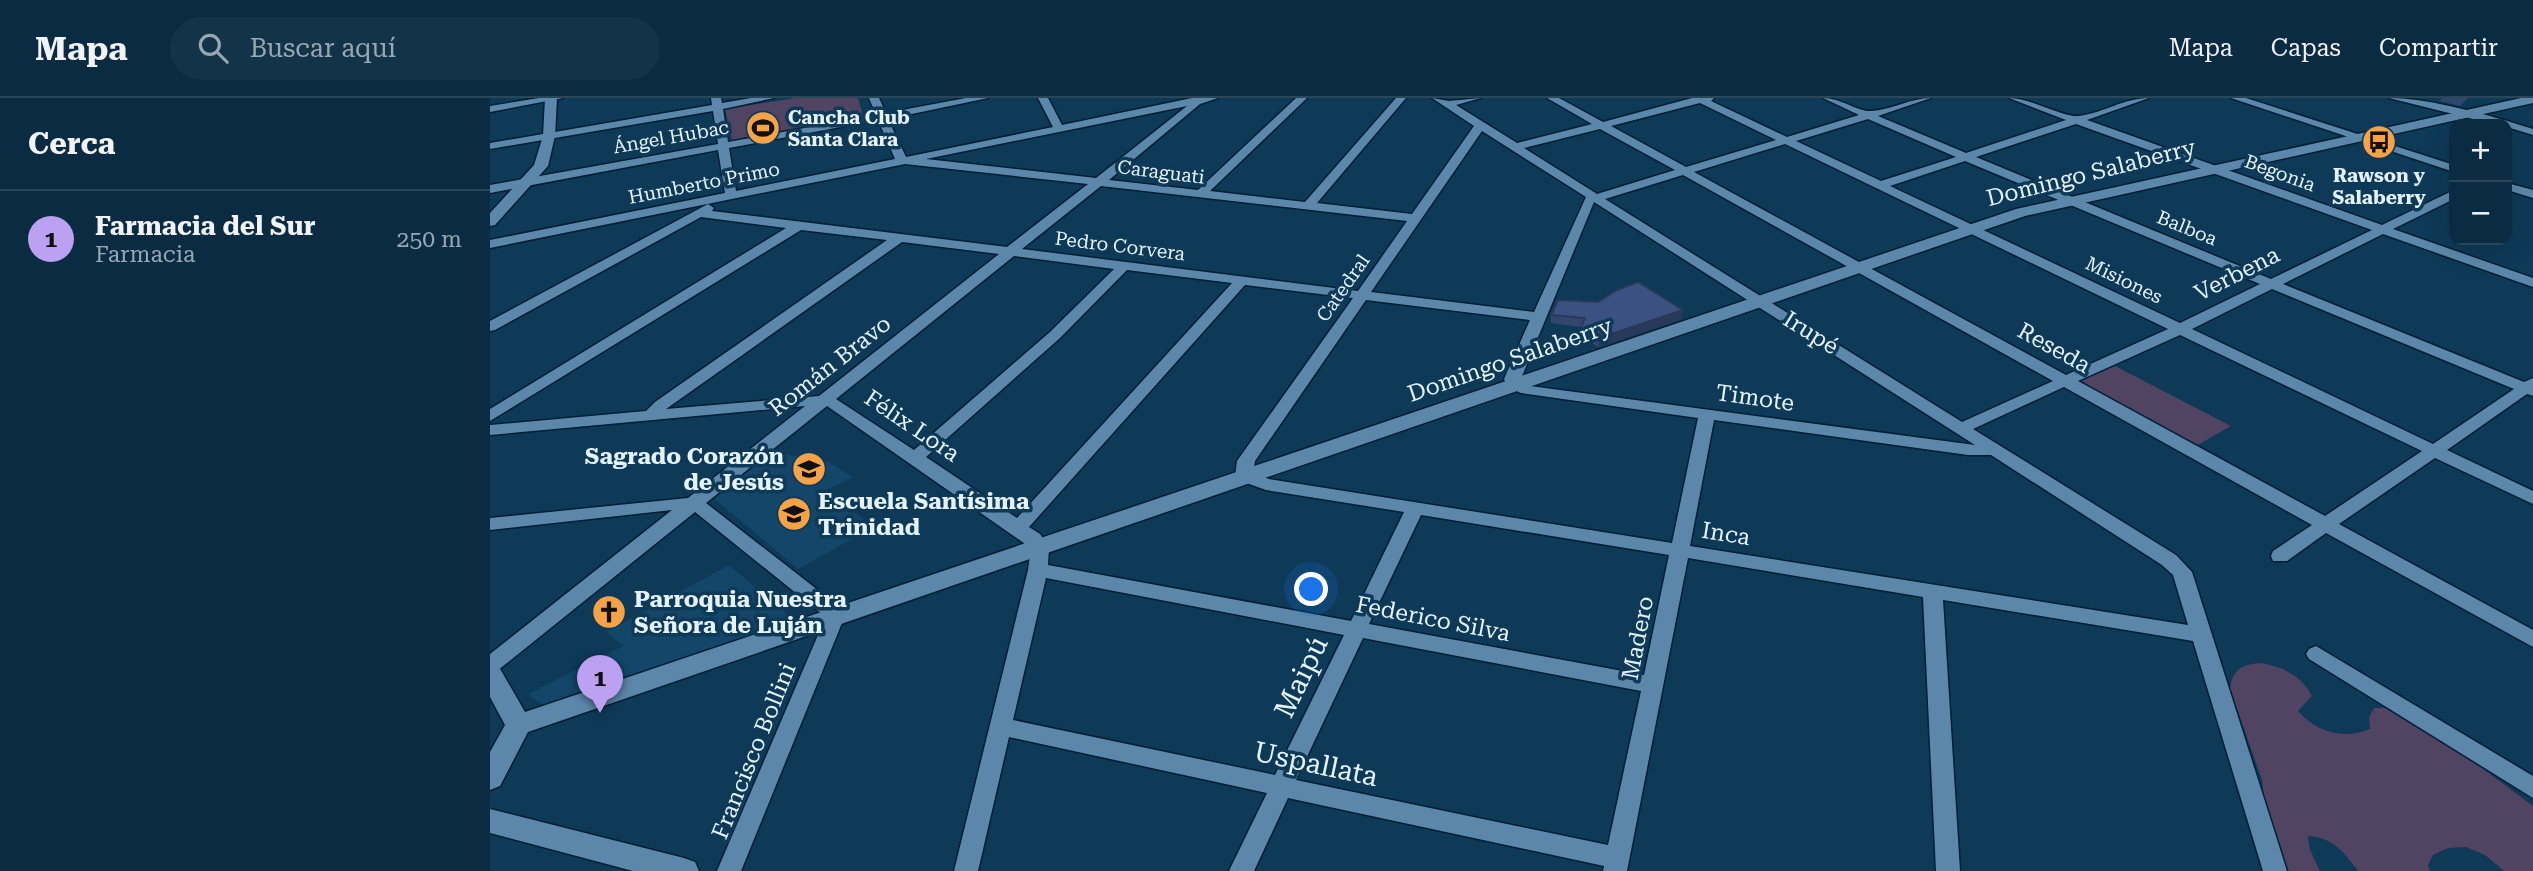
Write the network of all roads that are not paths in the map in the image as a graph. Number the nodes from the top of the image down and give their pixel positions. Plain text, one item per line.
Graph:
1 (553, 98) edge
2 (769, 98) edge
3 (874, 98) edge
4 (983, 98) edge
5 (1043, 98) edge
6 (1302, 98) edge
7 (1401, 98) edge
8 (1476, 98) edge
9 (1552, 98) edge
10 (1828, 98) edge
11 (1926, 98) edge
12 (2014, 98) edge
13 (2144, 98) edge
14 (2236, 98) edge
15 (2395, 98) edge
16 (1202, 99) edge
17 (1703, 99) edge
18 (2533, 99) edge
19 (1443, 101) edge
20 (717, 102) edge
21 (490, 109) edge
22 (2468, 114) junction
23 (1868, 115) junction
24 (881, 117) junction
25 (2074, 119) junction
26 (2487, 119) edge
27 (1480, 126) junction
28 (1603, 126) junction
29 (2512, 126) edge
30 (1059, 129) junction
31 (2533, 132) edge
32 (549, 136) junction
33 (2359, 138) junction
34 (1785, 140) junction
35 (724, 145) junction
36 (490, 146) edge
37 (1516, 147) junction
38 (1965, 157) junction
39 (903, 160) junction
40 (2449, 167) edge
41 (2212, 169) junction
42 (1684, 170) junction
43 (528, 182) junction
44 (1099, 182) junction
45 (1881, 185) junction
46 (2512, 188) edge
47 (490, 189) edge
48 (1200, 194) junction
49 (2533, 194) edge
50 (1595, 196) junction
51 (2449, 196) edge
52 (724, 197) junction
53 (2067, 200) junction
54 (1308, 206) junction
55 (698, 213) junction
56 (1415, 218) junction
57 (490, 222) edge
58 (798, 226) junction
59 (1972, 228) junction
60 (2381, 229) junction
61 (899, 237) junction
62 (490, 244) edge
63 (1013, 251) junction
64 (1124, 266) junction
65 (1860, 267) junction
66 (1242, 280) junction
67 (2270, 282) junction
68 (2533, 283) edge
69 (1361, 296) junction
70 (1760, 301) junction
71 (1538, 317) junction
72 (490, 327) edge
73 (2180, 329) junction
74 (2066, 381) junction
75 (1513, 384) junction
76 (2531, 387) edge
77 (823, 400) junction
78 (652, 415) junction
79 (1707, 415) junction
80 (490, 416) edge
81 (1962, 428) junction
82 (490, 430) edge
83 (1991, 450) junction
84 (2436, 451) junction
85 (915, 458) junction
86 (1244, 475) junction
87 (2533, 498) edge
88 (692, 504) junction
89 (1415, 508) junction
90 (490, 524) edge
91 (2327, 524) junction
92 (1018, 528) junction
93 (1040, 547) junction
94 (1681, 551) junction
95 (2280, 556) dead end
96 (1038, 570) junction
97 (1933, 593) junction
98 (834, 618) junction
99 (1357, 629) junction
100 (2203, 635) junction
101 (2533, 639) edge
102 (2316, 654) dead end
103 (490, 665) edge
104 (490, 674) edge
105 (1654, 685) junction
106 (519, 725) junction
107 (1002, 727) junction
108 (490, 778) edge
109 (1280, 787) junction
110 (2533, 788) edge
111 (490, 821) edge
112 (1617, 864) edge
113 (684, 871) edge
114 (729, 871) edge
115 (966, 871) edge
116 (1241, 871) edge
117 (1948, 871) edge
118 (2275, 871) edge

1 - 21 street
1 - 32 street
2 - 20 street
3 - 24 street
4 - 24 street, Ángel Hubac
5 - 30 street
6 - 48 street
7 - 54 street
8 - 19 street
9 - 28 street, Reseda
10 - 23 street, Balboa
11 - 23 street
12 - 25 street, Begonia
13 - 25 street
14 - 33 street
15 - 22 street
16 - 30 street, Humberto Primo
16 - 44 street, Román Bravo
17 - 28 street
17 - 34 street, Misiones
18 - 22 street, Domingo Salaberry
19 - 27 street, Irupé
20 - 32 street
20 - 35 street
22 - 26 street
22 - 33 street, Domingo Salaberry
23 - 34 street
23 - 38 street, Balboa
24 - 35 street, Ángel Hubac
24 - 39 street
25 - 38 street
25 - 41 street, Begonia
27 - 37 street, Irupé
27 - 56 street, Catedral
28 - 37 street
28 - 42 street, Reseda
29 - 31 street
30 - 39 street, Humberto Primo
32 - 36 street
32 - 43 street
33 - 40 street
33 - 41 street, Domingo Salaberry
34 - 42 street
34 - 45 street, Misiones
35 - 43 street, Ángel Hubac
35 - 52 street
37 - 50 street, Irupé
38 - 45 street
38 - 53 street, Balboa
39 - 44 street, Caraguati
39 - 52 street, Humberto Primo
41 - 53 street, Domingo Salaberry
41 - 60 street, Begonia
42 - 50 street
42 - 65 street, Reseda
43 - 47 street, Ángel Hubac
43 - 57 street
44 - 48 street, Caraguati
44 - 63 street, Román Bravo
45 - 59 street, Misiones
46 - 49 street
48 - 54 street, Caraguati
50 - 70 street, Irupé
50 - 71 street
51 - 60 street, Verbena
52 - 55 street
52 - 62 street, Humberto Primo
53 - 59 street, Domingo Salaberry
53 - 67 street, Balboa
54 - 56 street, Caraguati
55 - 58 street, Pedro Corvera
55 - 72 street
56 - 69 street, Catedral
58 - 61 street, Pedro Corvera
58 - 80 street
59 - 65 street, Domingo Salaberry
59 - 73 street, Misiones
60 - 67 street, Verbena
60 - 68 street, Begonia
61 - 63 street, Pedro Corvera
61 - 78 street
63 - 64 street, Pedro Corvera
63 - 77 street, Román Bravo
64 - 66 street, Pedro Corvera
64 - 85 street
65 - 70 street, Domingo Salaberry
65 - 74 street, Reseda
66 - 69 street, Pedro Corvera
66 - 92 street
67 - 73 street, Verbena
67 - 76 street, Balboa
69 - 71 street, Pedro Corvera
69 - 86 street, Catedral
70 - 75 street, Domingo Salaberry
70 - 81 street, Irupé
71 - 75 street
73 - 74 street, Verbena
73 - 84 street, Misiones
74 - 81 street, Verbena
74 - 91 street, Reseda
75 - 79 street, Timote
75 - 86 street, Domingo Salaberry
76 - 84 street
77 - 78 street
77 - 85 street, Félix Lora
77 - 88 street, Román Bravo
78 - 82 street
79 - 83 street, Timote
79 - 94 street, Madero
81 - 83 street, Irupé
83 - 100 street, Irupé
84 - 87 street, Misiones
84 - 91 street
85 - 92 street, Félix Lora
86 - 89 street, Inca
86 - 93 street, Domingo Salaberry
88 - 90 street
88 - 98 street
88 - 103 street, Román Bravo
89 - 94 street, Inca
89 - 99 street, Maipú
91 - 95 street
91 - 101 street, Reseda
92 - 93 street, Félix Lora
93 - 96 street
93 - 98 street, Domingo Salaberry
94 - 97 street, Inca
94 - 105 street, Madero
96 - 99 street, Federico Silva
96 - 107 street
97 - 100 street, Inca
97 - 117 street
98 - 106 street, Domingo Salaberry
98 - 114 street, Francisco Bollini
99 - 105 street, Federico Silva
99 - 109 street, Maipú
100 - 118 street
102 - 110 street
104 - 106 street
105 - 112 street, Madero
106 - 108 street
107 - 109 street, Uspallata
107 - 115 street
109 - 112 street, Uspallata
109 - 116 street, Maipú
111 - 113 street

